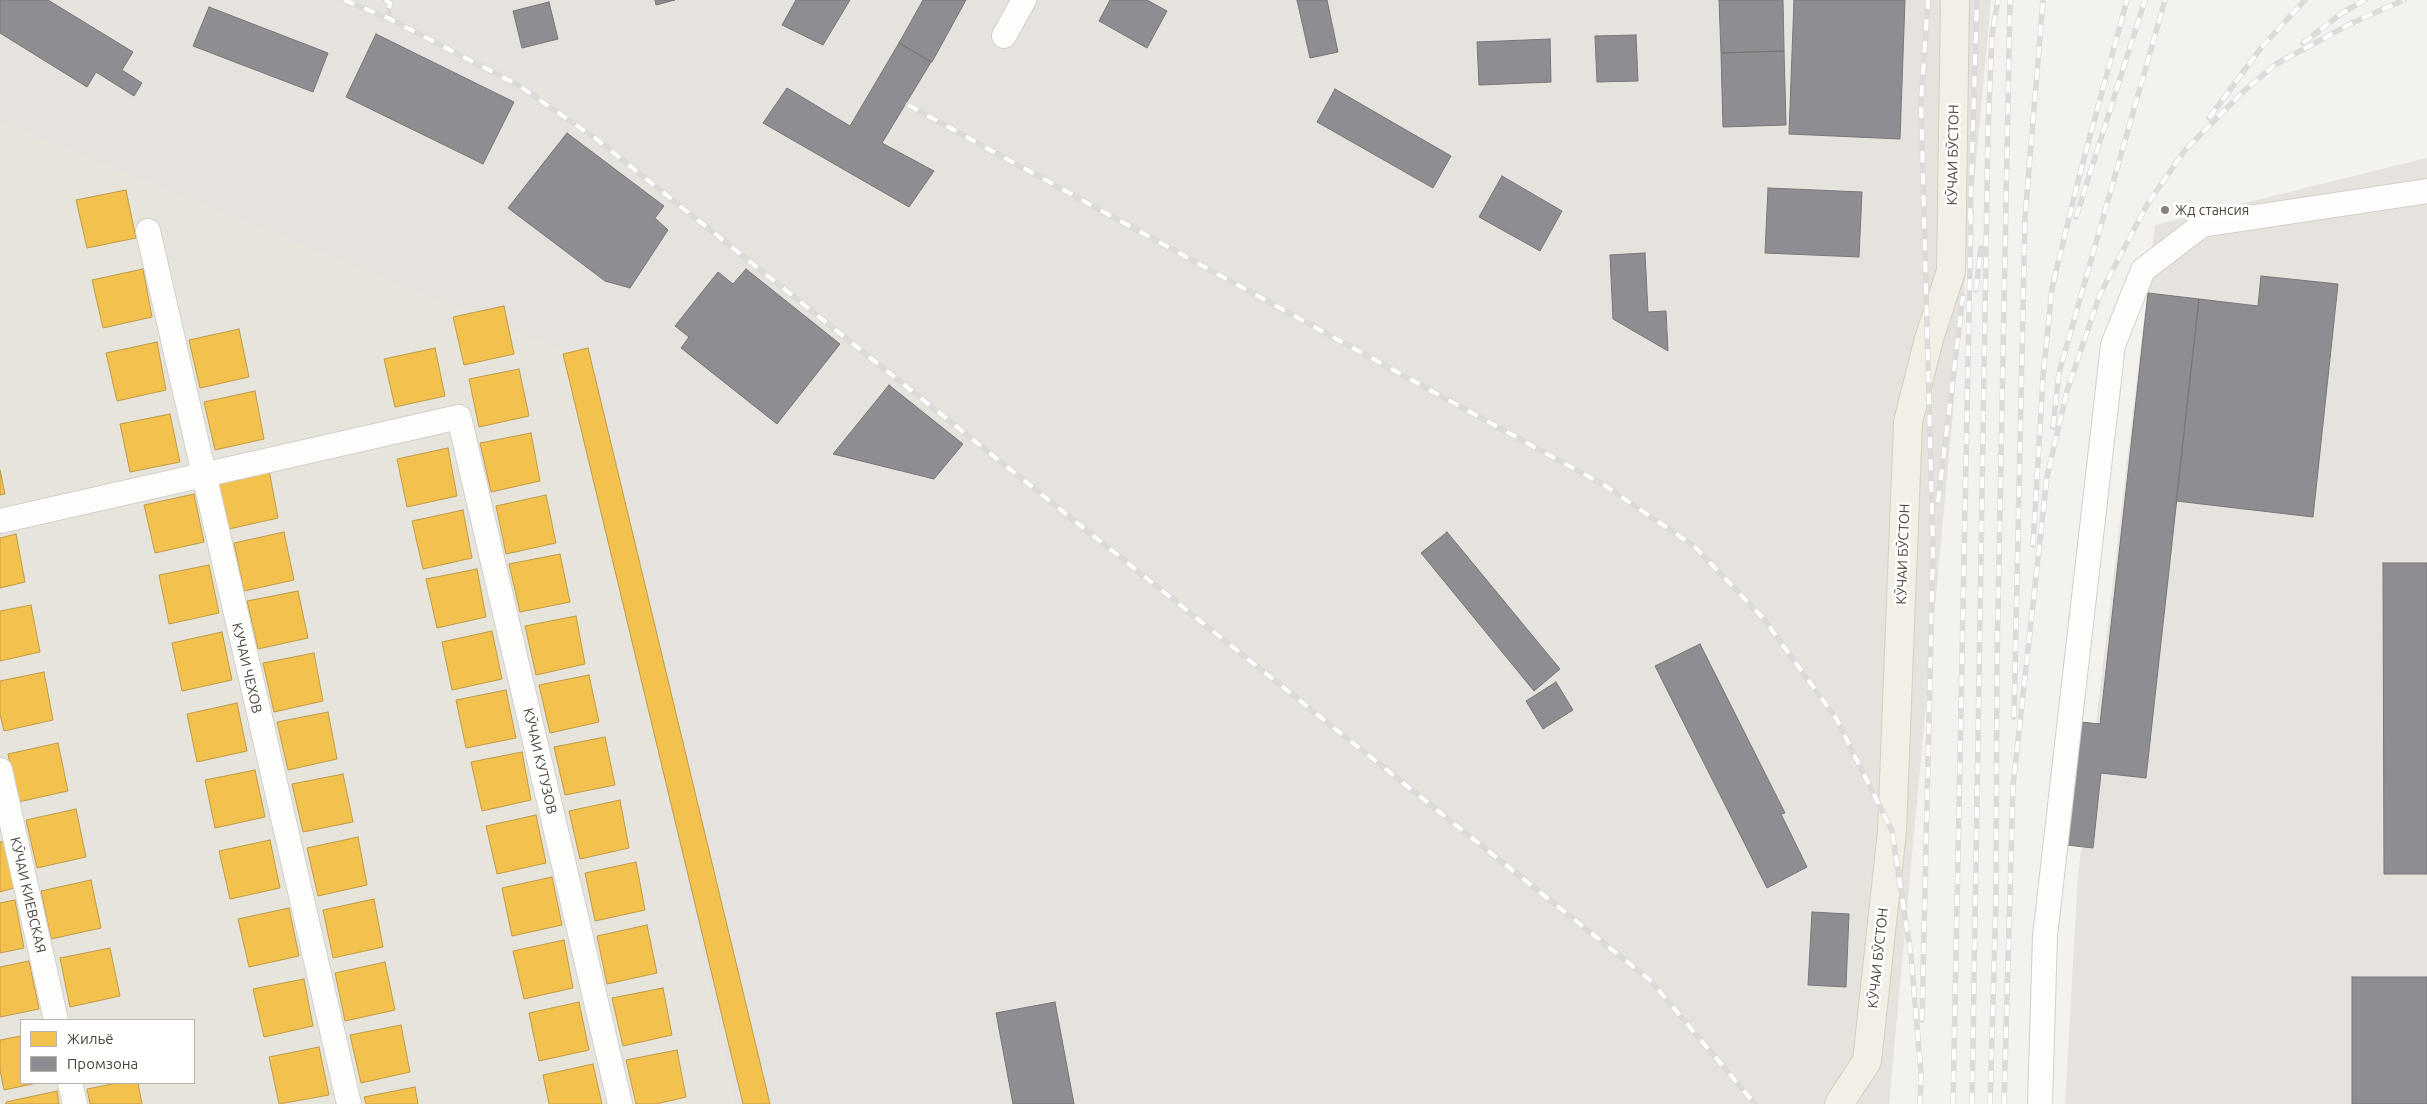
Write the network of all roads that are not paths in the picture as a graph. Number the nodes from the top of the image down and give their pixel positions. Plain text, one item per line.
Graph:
1 (1024, 0) edge
2 (1955, 0) edge
3 (1004, 36) dead end
4 (2427, 192) edge
5 (148, 231) dead end
6 (202, 475) junction
7 (0, 521) edge
8 (0, 770) edge
9 (56, 1019) edge
10 (70, 1084) edge
11 (75, 1104) edge
12 (349, 1104) edge
13 (620, 1104) edge
14 (1839, 1104) edge
15 (2040, 1104) edge

1 - 3 street
2 - 14 main road, КӮЧАИ БӮСТОН
4 - 15 street
5 - 6 street, КУЧАИ ЧЕХОВ
6 - 7 street
6 - 12 street, КУЧАИ ЧЕХОВ
6 - 13 street, КӮЧАИ КУТУЗОВ
8 - 9 street, КӮЧАИ КИЕВСКАЯ
10 - 11 street

